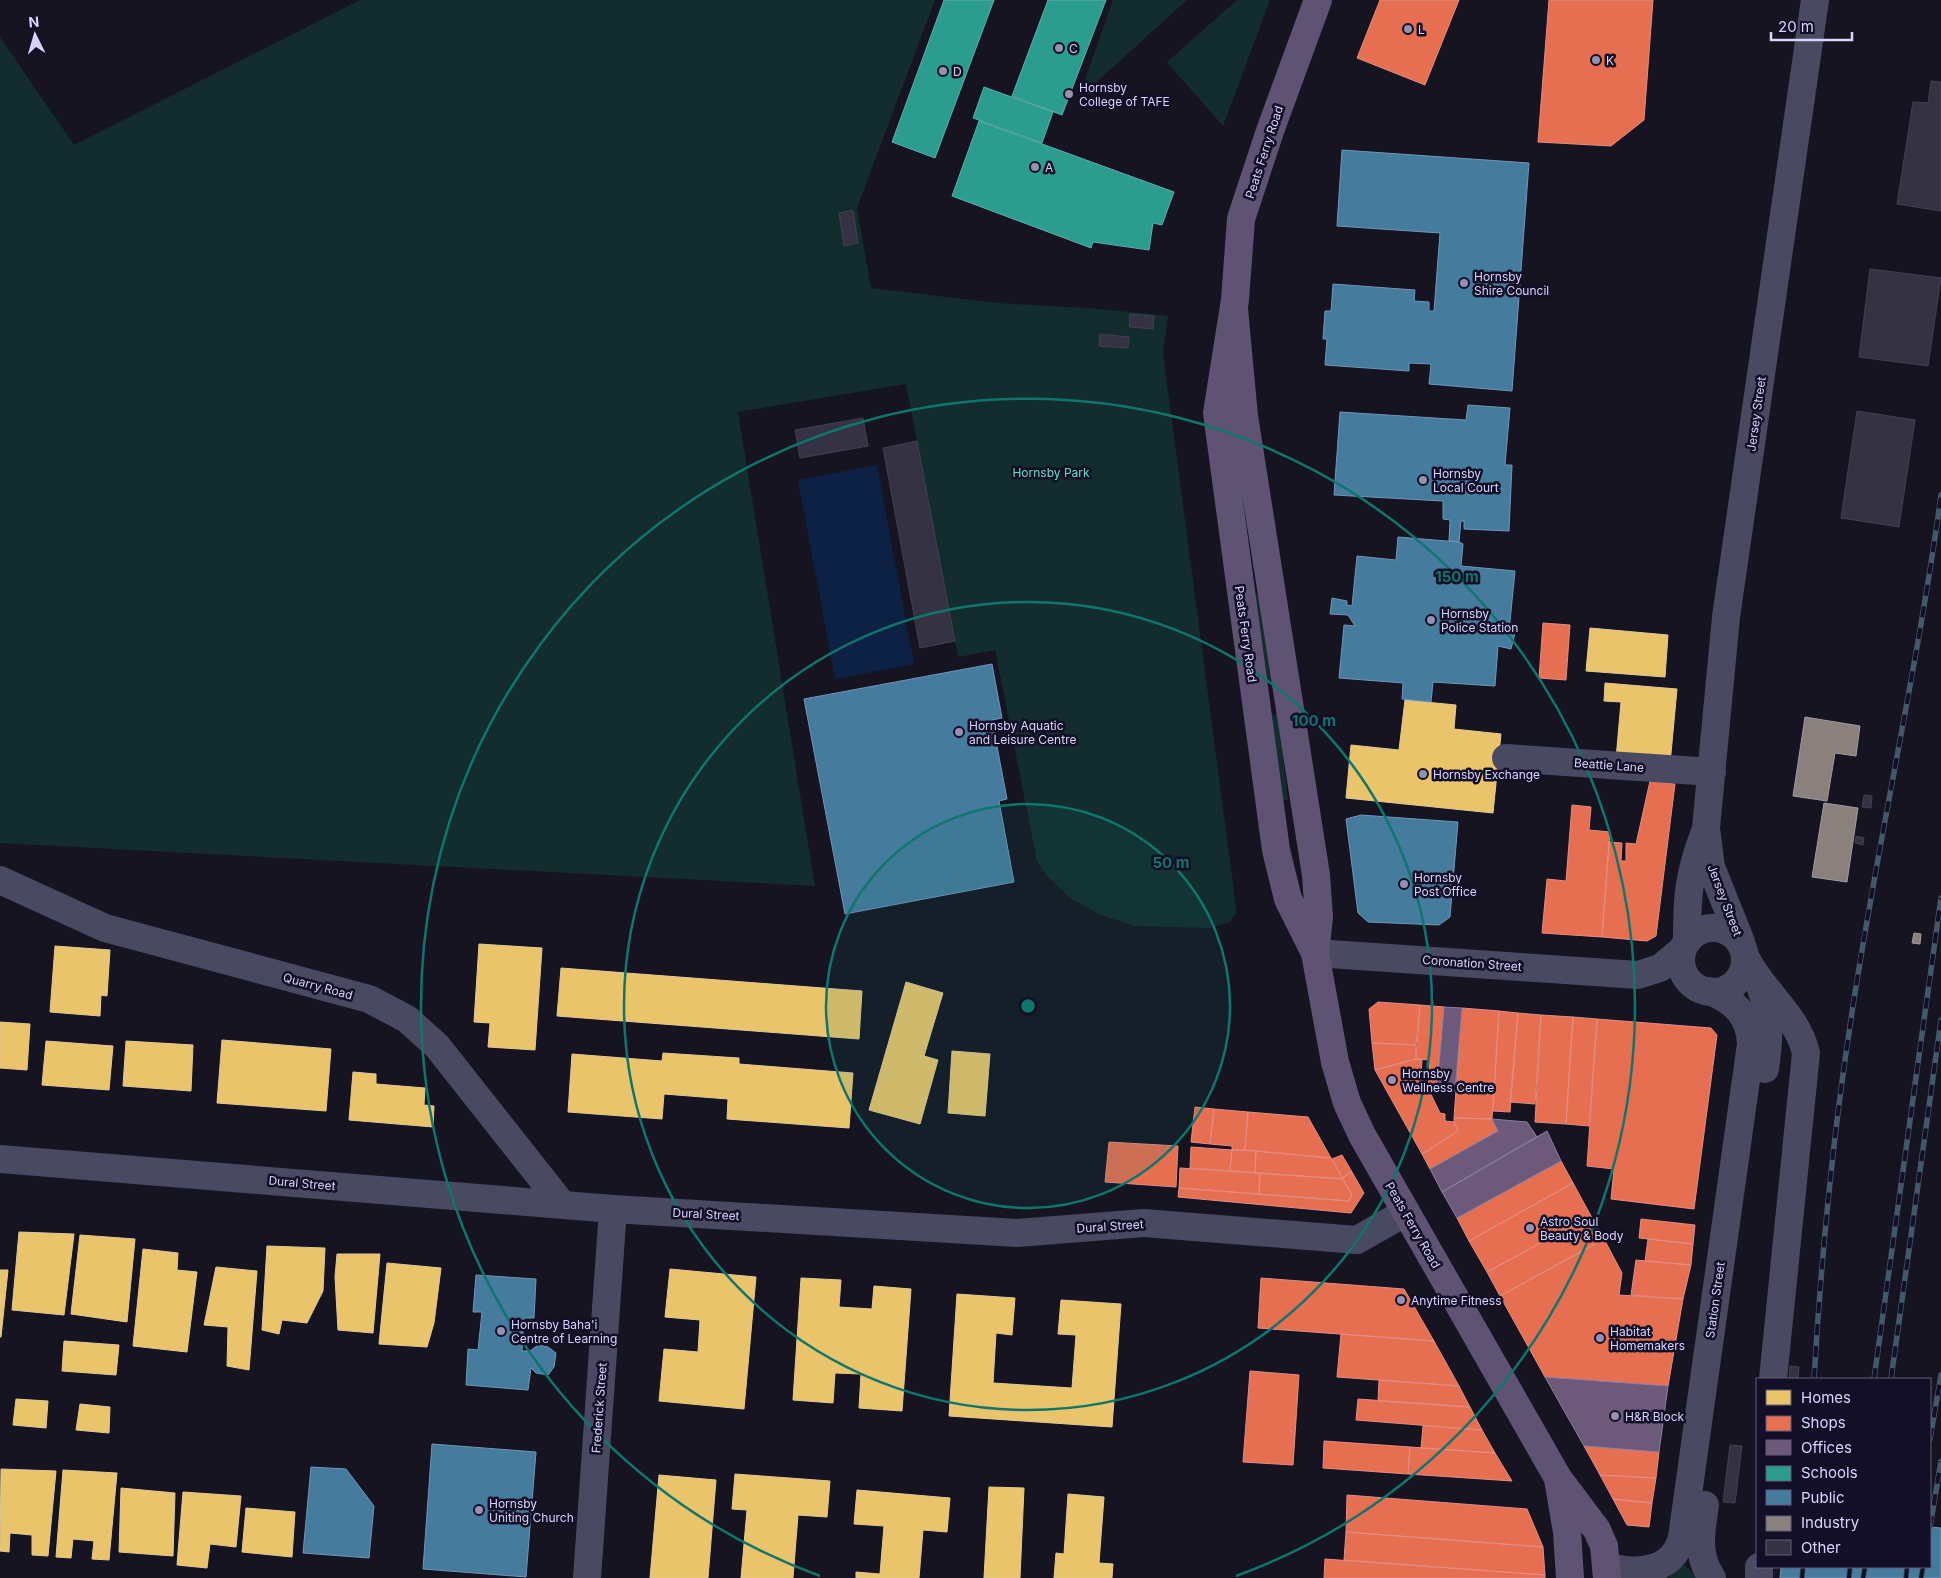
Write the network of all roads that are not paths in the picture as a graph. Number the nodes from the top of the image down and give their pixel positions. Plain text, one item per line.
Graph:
1 (1318, 0) edge
2 (1815, 0) edge
3 (1506, 758) dead end
4 (1712, 772) junction
5 (1706, 828) junction
6 (0, 880) edge
7 (1685, 946) junction
8 (1315, 953) junction
9 (1748, 959) junction
10 (1628, 974) junction
11 (1705, 990) junction
12 (0, 1159) edge
13 (561, 1203) junction
14 (614, 1209) junction
15 (1406, 1212) junction
16 (1773, 1378) edge
17 (1558, 1478) junction
18 (1600, 1574) edge
19 (587, 1578) edge
20 (1570, 1578) edge
21 (1712, 1578) edge

1 - 8 main road, Peats Ferry Road
2 - 4 street, Jersey Street
3 - 4 street, Beattie Lane
4 - 5 street, Jersey Street
5 - 7 street, Jersey Street
5 - 9 street, Jersey Street
6 - 13 street, Quarry Road
7 - 9 street
7 - 10 street, Coronation Street
7 - 11 street
8 - 10 street, Coronation Street
8 - 15 main road, Peats Ferry Road
9 - 11 street
9 - 16 street
9 - 21 street, Station Street
10 - 11 street, Coronation Street
11 - 18 street, Station Street
12 - 13 street, Dural Street
13 - 14 street, Dural Street
14 - 15 street, Dural Street
14 - 19 street, Frederick Street
15 - 17 main road, Peats Ferry Road
17 - 18 main road, Peats Ferry Road
17 - 20 main road, Peats Ferry Road

